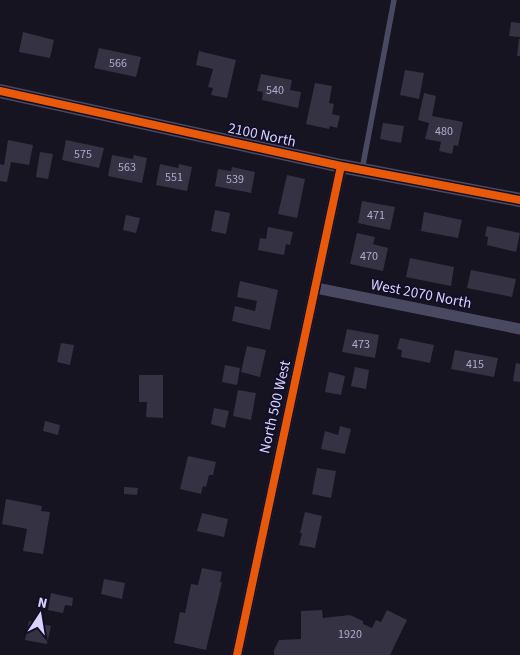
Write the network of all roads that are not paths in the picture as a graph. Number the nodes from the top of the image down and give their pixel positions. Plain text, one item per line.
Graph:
1 (394, 0) edge
2 (0, 90) edge
3 (341, 166) junction
4 (362, 170) junction
5 (520, 200) edge
6 (316, 288) junction
7 (520, 329) edge
8 (237, 655) edge

1 - 4 lane
2 - 3 street, 2100 North
3 - 4 street, 2100 North
3 - 6 street, North 500 West
4 - 5 street, 2100 North
6 - 7 street, West 2070 North
6 - 8 street, North 500 West

